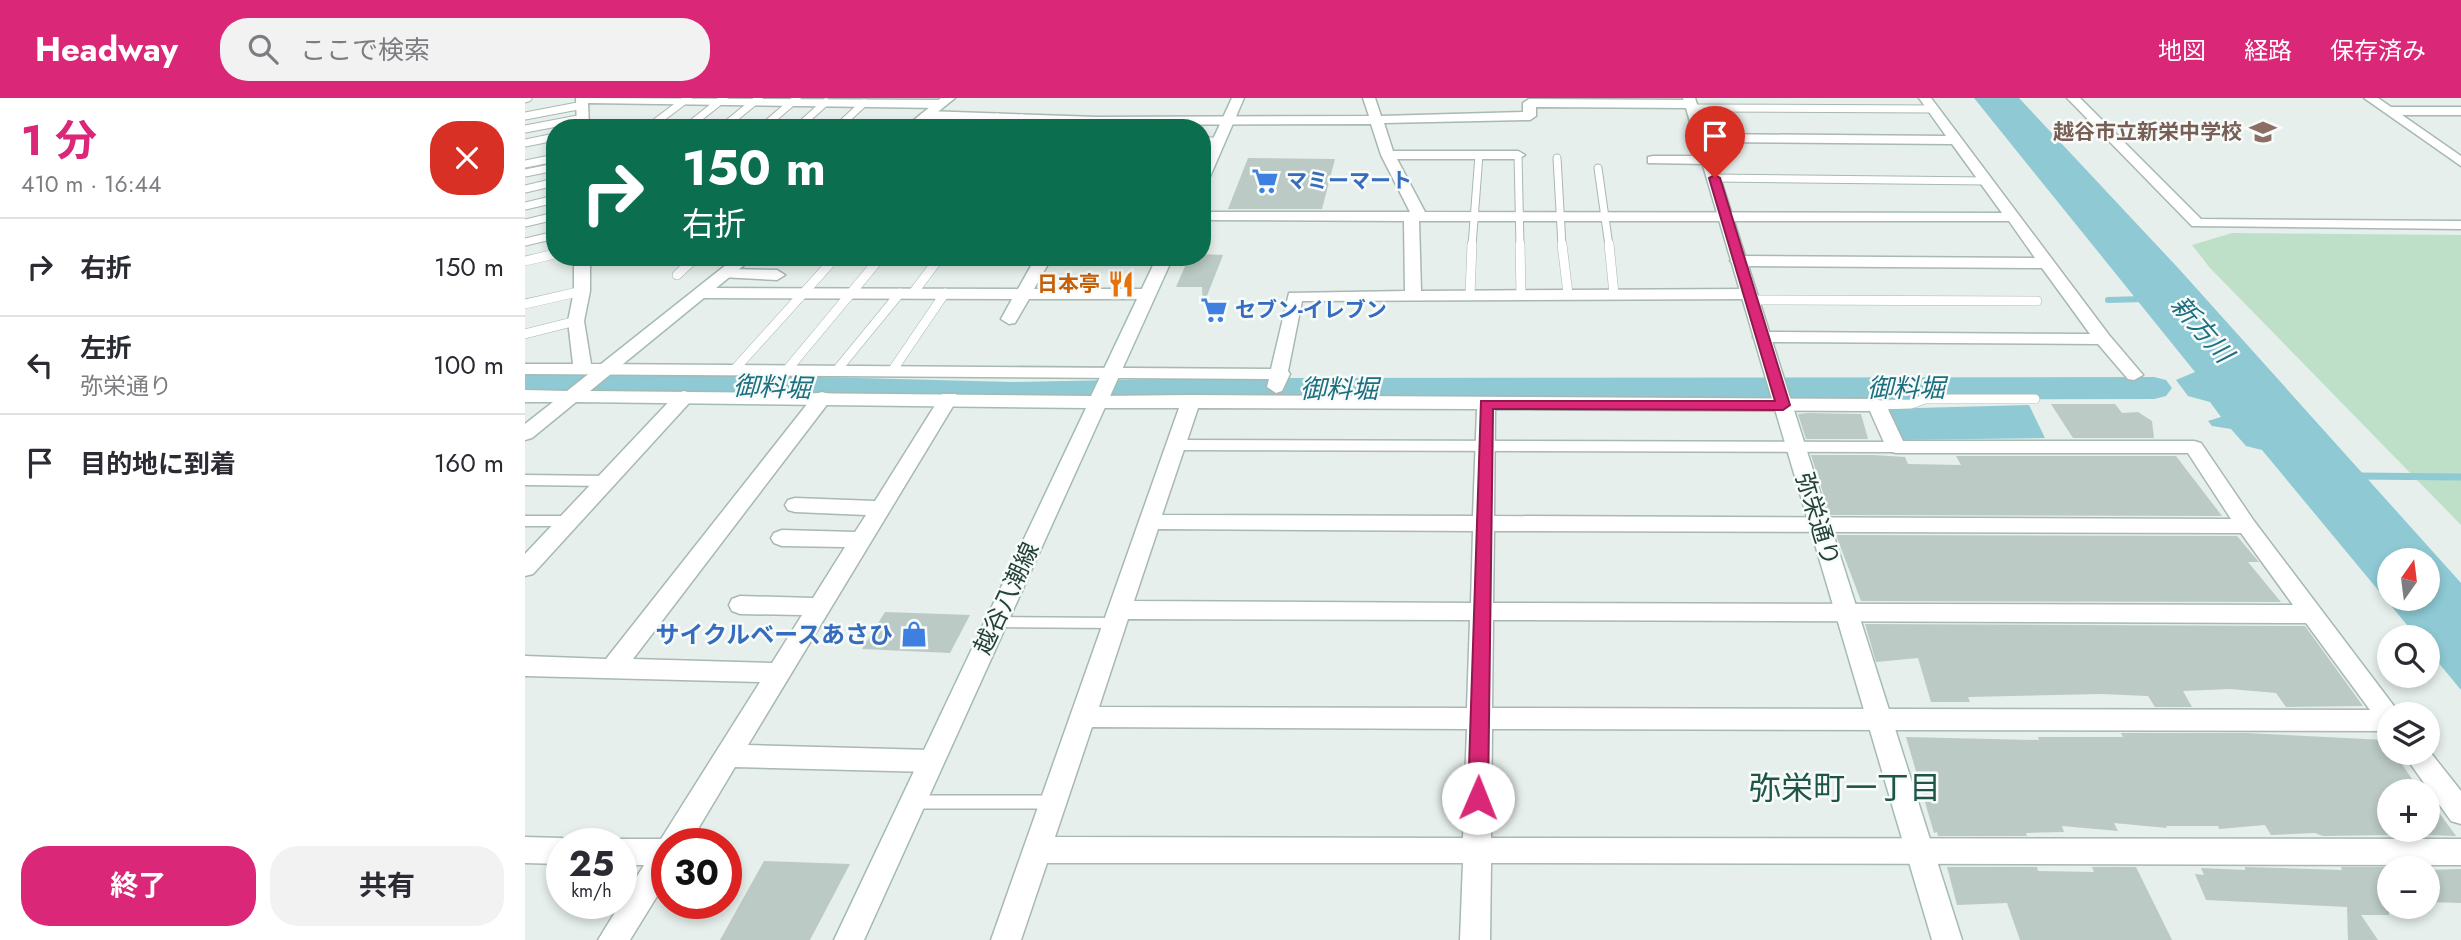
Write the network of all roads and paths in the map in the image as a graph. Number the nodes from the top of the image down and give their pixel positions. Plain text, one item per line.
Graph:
1 (1238, 98) edge
2 (1369, 98) edge
3 (2073, 98) edge
4 (2370, 98) edge
5 (614, 99) edge
6 (647, 99) edge
7 (686, 99) edge
8 (722, 99) edge
9 (757, 100) edge
10 (795, 100) edge
11 (829, 100) edge
12 (902, 101) edge
13 (945, 101) edge
14 (1553, 101) edge
15 (864, 103) junction
16 (1929, 103) edge
17 (1691, 104) edge
18 (583, 109) edge
19 (2388, 111) junction
20 (2461, 111) edge
21 (926, 115) junction
22 (525, 116) edge
23 (554, 119) edge
24 (659, 119) edge
25 (697, 119) edge
26 (733, 119) edge
27 (773, 119) edge
28 (807, 119) edge
29 (847, 119) edge
30 (921, 119) edge
31 (959, 119) edge
32 (1378, 120) junction
33 (546, 122) edge
34 (1211, 122) edge
35 (1228, 122) junction
36 (525, 129) edge
37 (1702, 138) junction
38 (546, 139) edge
39 (1955, 140) junction
40 (1211, 141) edge
41 (1219, 141) junction
42 (525, 143) edge
43 (1388, 155) junction
44 (1479, 155) junction
45 (1518, 156) joint
46 (1211, 158) edge
47 (1557, 158) dead end
48 (1653, 159) dead end
49 (546, 160) edge
50 (1708, 160) junction
51 (2461, 162) edge
52 (525, 164) edge
53 (1598, 168) dead end
54 (546, 169) edge
55 (525, 173) edge
56 (1715, 178) junction
57 (1986, 181) junction
58 (546, 184) edge
59 (525, 189) edge
60 (546, 201) edge
61 (525, 206) edge
62 (1211, 216) edge
63 (1415, 216) junction
64 (1473, 216) junction
65 (1519, 216) junction
66 (1559, 216) junction
67 (1606, 217) junction
68 (1726, 217) junction
69 (2013, 217) junction
70 (546, 218) edge
71 (525, 223) edge
72 (2461, 225) edge
73 (546, 237) edge
74 (525, 242) edge
75 (546, 256) edge
76 (525, 261) edge
77 (1738, 261) junction
78 (2046, 263) junction
79 (582, 266) edge
80 (686, 266) edge
81 (735, 266) edge
82 (828, 266) edge
83 (874, 266) edge
84 (932, 266) edge
85 (1039, 266) edge
86 (1160, 266) edge
87 (726, 274) junction
88 (677, 275) dead end
89 (777, 275) dead end
90 (582, 291) junction
91 (702, 293) junction
92 (803, 293) junction
93 (851, 293) junction
94 (907, 293) junction
95 (945, 293) junction
96 (1023, 294) junction
97 (1146, 294) junction
98 (1614, 294) junction
99 (1413, 295) junction
100 (1471, 295) junction
101 (1521, 295) junction
102 (1568, 295) junction
103 (1750, 297) junction
104 (2037, 302) dead end
105 (525, 304) edge
106 (1009, 319) dead end
107 (576, 321) junction
108 (525, 334) edge
109 (1762, 337) junction
110 (2103, 340) junction
111 (525, 369) edge
112 (583, 369) junction
113 (734, 370) junction
114 (787, 370) junction
115 (837, 370) junction
116 (892, 371) junction
117 (604, 372) junction
118 (2134, 375) dead end
119 (1280, 376) junction
120 (1104, 387) junction
121 (577, 394) junction
122 (1780, 395) junction
123 (525, 396) edge
124 (684, 397) junction
125 (823, 398) junction
126 (950, 398) junction
127 (2035, 399) dead end
128 (1272, 400) junction
129 (1191, 401) junction
130 (1486, 404) junction
131 (1877, 405) junction
132 (525, 434) edge
133 (1176, 445) junction
134 (1485, 446) junction
135 (1796, 446) junction
136 (1896, 447) junction
137 (525, 480) edge
138 (606, 481) junction
139 (795, 505) dead end
140 (882, 508) junction
141 (525, 521) edge
142 (570, 521) junction
143 (1150, 522) junction
144 (1484, 523) junction
145 (1820, 524) junction
146 (2247, 526) junction
147 (782, 538) dead end
148 (862, 540) junction
149 (525, 568) edge
150 (740, 605) dead end
151 (820, 607) junction
152 (1482, 612) junction
153 (1847, 613) junction
154 (2311, 614) junction
155 (1117, 617) junction
156 (995, 622) junction
157 (525, 666) edge
158 (614, 666) junction
159 (779, 673) junction
160 (2377, 704) edge
161 (1083, 717) junction
162 (1479, 719) junction
163 (1880, 720) junction
164 (2377, 720) edge
165 (727, 756) junction
166 (931, 761) junction
167 (2426, 765) edge
168 (911, 802) junction
169 (1053, 802) junction
170 (2461, 812) edge
171 (683, 828) edge
172 (525, 850) edge
173 (1037, 850) junction
174 (546, 851) edge
175 (1477, 851) junction
176 (1920, 851) junction
177 (2461, 852) edge
178 (651, 879) edge
179 (613, 940) edge
180 (849, 940) edge
181 (1006, 940) edge
182 (1475, 940) edge
183 (1947, 940) edge

1 - 35 street
2 - 32 street
3 - 72 street
4 - 19 street
5 - 6 street
5 - 18 street
6 - 7 street
7 - 8 street
7 - 24 lane
8 - 9 street
8 - 25 lane
9 - 10 street
9 - 26 lane
10 - 11 street
10 - 27 lane
11 - 15 street
11 - 28 lane
12 - 13 street
12 - 15 street
13 - 21 street
14 - 17 street
14 - 32 street
15 - 29 lane
16 - 17 lane
16 - 39 street
17 - 37 street, 弥栄通り
18 - 22 lane
18 - 23 lane
19 - 20 street
19 - 51 street
21 - 30 street
21 - 31 street
32 - 35 street
32 - 43 street
33 - 36 lane
34 - 35 street
35 - 41 street
37 - 39 street
37 - 50 street, 弥栄通り
38 - 42 lane
39 - 57 street
40 - 41 lane
41 - 46 street
43 - 44 street
43 - 63 street
44 - 45 street
44 - 64 lane
45 - 65 lane
47 - 66 lane
48 - 50 street
49 - 52 lane
50 - 56 street, 弥栄通り
53 - 67 lane
54 - 55 lane
56 - 57 lane
56 - 68 street, 弥栄通り
57 - 69 street
58 - 59 lane
60 - 61 lane
62 - 63 street
63 - 64 street
63 - 99 street
64 - 65 street
64 - 100 lane
65 - 66 street
65 - 101 lane
66 - 67 street
66 - 102 lane
67 - 68 street
67 - 98 lane
68 - 69 street
68 - 77 street, 弥栄通り
69 - 78 street
70 - 71 lane
73 - 74 lane
75 - 76 lane
77 - 78 street
77 - 103 street, 弥栄通り
78 - 110 street
79 - 90 street
80 - 88 lane
81 - 87 street
82 - 92 lane
83 - 93 lane
84 - 94 lane
85 - 96 street
86 - 97 street, 越谷八潮線
87 - 89 street
87 - 91 street
90 - 105 lane
90 - 107 street
91 - 92 street
91 - 117 street
92 - 93 street
92 - 113 lane
93 - 94 street
93 - 114 lane
94 - 95 street
94 - 115 lane
95 - 96 street
95 - 116 lane
96 - 97 street
96 - 106 street
97 - 120 street, 越谷八潮線
98 - 102 street
98 - 103 street
99 - 100 street
99 - 119 street
100 - 101 street
101 - 102 street
103 - 104 lane
103 - 109 street, 弥栄通り
107 - 108 lane
107 - 112 street
109 - 110 street
109 - 122 street, 弥栄通り
110 - 118 street
111 - 112 street
112 - 117 street
113 - 114 street
113 - 117 street
114 - 115 street
115 - 116 street
116 - 120 street
117 - 121 street
119 - 120 street
119 - 128 street
120 - 126 street
120 - 129 street
120 - 156 street, 越谷八潮線
121 - 123 street
121 - 124 street
121 - 132 street
122 - 130 street
122 - 131 street
122 - 135 street, 弥栄通り
124 - 125 street
124 - 138 street
125 - 126 street
125 - 158 street
126 - 140 street
127 - 131 lane
128 - 129 street
128 - 130 street
129 - 133 street
130 - 134 street
131 - 136 street
133 - 134 lane
133 - 143 street
134 - 135 lane
134 - 144 street
135 - 136 lane
135 - 145 street, 弥栄通り
136 - 146 street
137 - 138 lane
138 - 142 street
139 - 140 street
140 - 148 street
141 - 142 lane
142 - 149 street
143 - 144 street
143 - 155 street
144 - 145 street
144 - 152 street
145 - 146 street
145 - 153 street, 弥栄通り
146 - 154 street
147 - 148 street
148 - 151 street
150 - 151 street
151 - 159 street
152 - 153 street
152 - 155 street
152 - 162 street
153 - 154 street
153 - 163 street, 弥栄通り
154 - 160 street
155 - 156 lane
155 - 161 street
156 - 166 street, 越谷八潮線
157 - 158 street
158 - 159 street
159 - 165 street
161 - 162 street
161 - 169 street
162 - 163 street
162 - 175 street
163 - 164 street
163 - 176 street, 弥栄通り
165 - 166 street
165 - 171 street
166 - 168 street, 越谷八潮線
167 - 170 street
168 - 169 lane
168 - 180 street, 越谷八潮線
169 - 173 street
172 - 174 street
173 - 175 street
173 - 181 street
175 - 176 street
175 - 182 street
176 - 177 street
176 - 183 street, 弥栄通り
178 - 179 street

